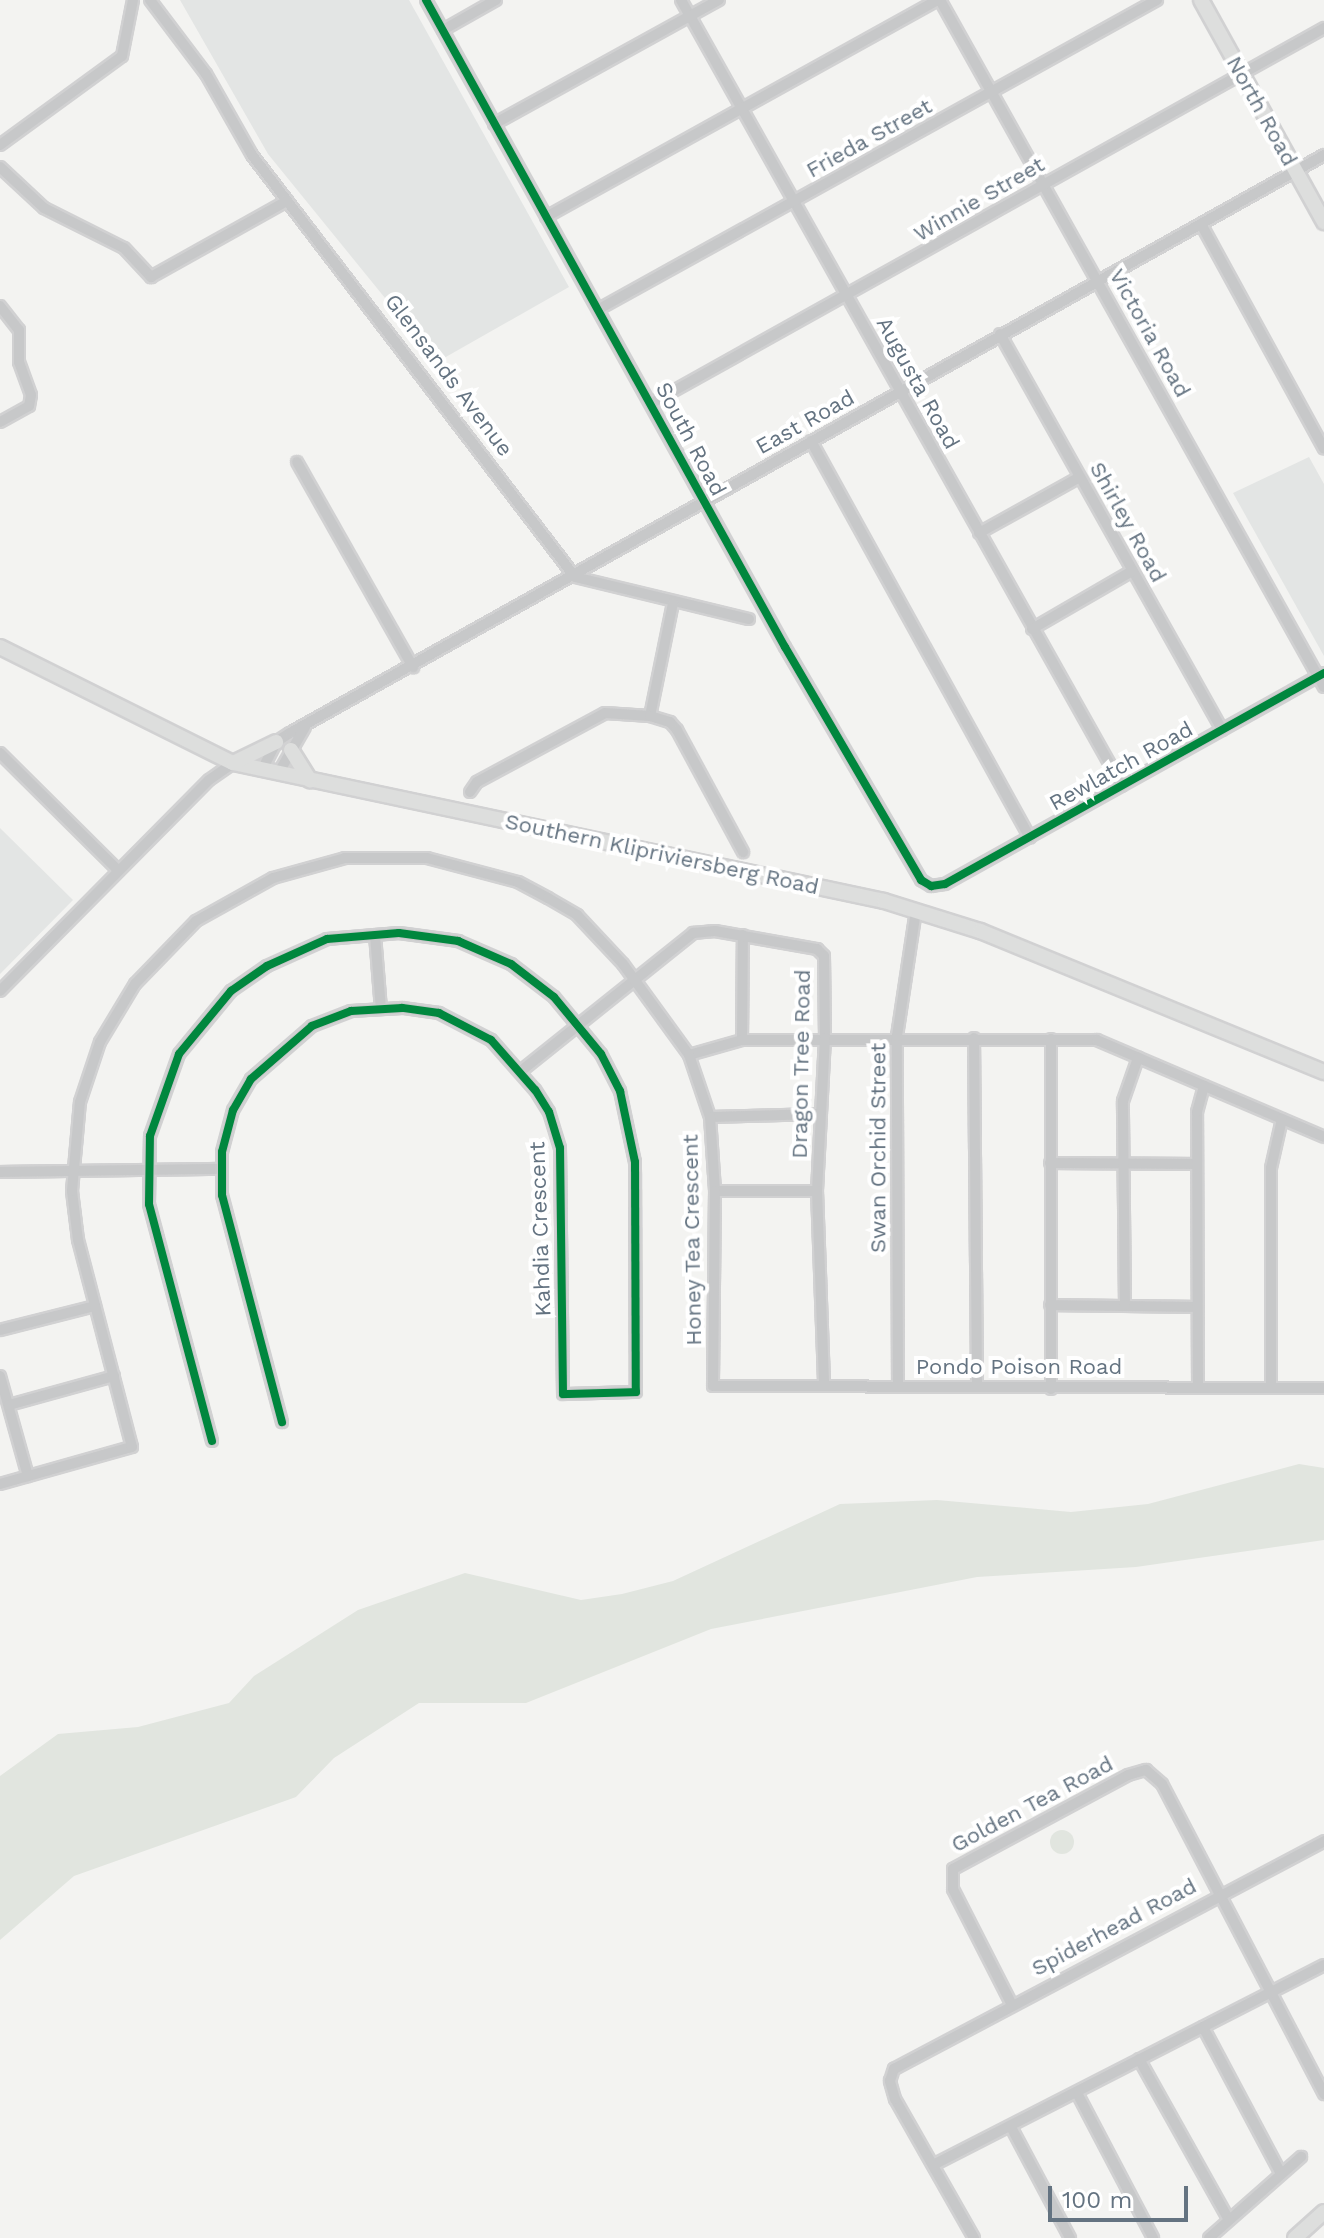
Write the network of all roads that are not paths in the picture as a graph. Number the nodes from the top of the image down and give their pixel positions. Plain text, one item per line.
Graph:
1 (133, 0) edge
2 (150, 0) edge
3 (426, 0) edge
4 (496, 0) edge
5 (681, 0) edge
6 (719, 0) edge
7 (938, 0) edge
8 (1157, 0) edge
9 (1201, 0) edge
10 (690, 16) junction
11 (1324, 28) edge
12 (443, 30) junction
13 (1241, 73) junction
14 (992, 91) junction
15 (741, 108) junction
16 (494, 124) junction
17 (0, 145) edge
18 (1324, 155) edge
19 (0, 167) edge
20 (1296, 171) junction
21 (1044, 185) junction
22 (287, 201) junction
23 (792, 204) junction
24 (546, 217) junction
25 (1324, 222) edge
26 (1201, 224) junction
27 (1098, 280) junction
28 (847, 297) junction
29 (0, 306) edge
30 (599, 309) junction
31 (1000, 334) junction
32 (899, 391) junction
33 (652, 403) junction
34 (0, 422) edge
35 (811, 441) junction
36 (1324, 449) edge
37 (297, 462) dead end
38 (1080, 477) junction
39 (705, 504) junction
40 (979, 533) junction
41 (1132, 571) junction
42 (575, 577) junction
43 (673, 603) junction
44 (749, 619) dead end
45 (1032, 629) junction
46 (0, 647) edge
47 (413, 667) junction
48 (1321, 674) edge
49 (1324, 687) edge
50 (650, 716) junction
51 (307, 726) junction
52 (1222, 730) junction
53 (276, 742) junction
54 (291, 750) junction
55 (0, 753) edge
56 (233, 763) junction
57 (262, 770) junction
58 (278, 774) junction
59 (310, 780) junction
60 (1122, 786) junction
61 (470, 792) dead end
62 (1030, 837) junction
63 (743, 852) dead end
64 (118, 870) junction
65 (934, 886) joint
66 (916, 910) junction
67 (375, 935) junction
68 (743, 935) junction
69 (635, 978) junction
70 (0, 991) edge
71 (381, 1009) junction
72 (577, 1026) junction
73 (897, 1036) junction
74 (825, 1038) junction
75 (974, 1038) junction
76 (1051, 1039) junction
77 (742, 1040) junction
78 (689, 1055) junction
79 (1138, 1058) junction
80 (521, 1071) junction
81 (1324, 1072) edge
82 (1204, 1086) junction
83 (819, 1114) junction
84 (710, 1117) junction
85 (1282, 1119) junction
86 (1324, 1137) edge
87 (1050, 1163) junction
88 (1124, 1164) junction
89 (1197, 1164) junction
90 (147, 1169) junction
91 (221, 1169) junction
92 (71, 1171) junction
93 (0, 1172) edge
94 (715, 1191) junction
95 (817, 1191) junction
96 (1050, 1305) junction
97 (1125, 1305) junction
98 (95, 1306) junction
99 (1197, 1307) junction
100 (0, 1330) edge
101 (0, 1376) edge
102 (114, 1376) junction
103 (824, 1385) junction
104 (713, 1386) joint
105 (977, 1386) junction
106 (1198, 1386) junction
107 (898, 1387) junction
108 (1271, 1388) junction
109 (1324, 1388) edge
110 (1051, 1389) junction
111 (9, 1405) junction
112 (282, 1422) dead end
113 (212, 1441) dead end
114 (28, 1476) junction
115 (0, 1484) edge
116 (1324, 1841) edge
117 (1220, 1894) junction
118 (1324, 1965) edge
119 (1271, 1992) junction
120 (1011, 2003) junction
121 (1203, 2027) junction
122 (1139, 2059) junction
123 (1077, 2093) junction
124 (1324, 2094) edge
125 (1011, 2127) junction
126 (1301, 2157) dead end
127 (935, 2164) junction
128 (1281, 2174) junction
129 (1324, 2212) edge
130 (1229, 2220) junction
131 (974, 2238) edge
132 (1070, 2238) edge
133 (1153, 2238) edge
134 (1209, 2238) edge
135 (1295, 2238) edge

1 - 17 street
2 - 22 street
3 - 12 street, South Road
4 - 12 street
5 - 10 street, Augusta Road
6 - 10 street
7 - 14 street, Victoria Road
7 - 15 street
8 - 14 street, Frieda Street
9 - 13 street, North Road
10 - 15 street, Augusta Road
10 - 16 street
11 - 13 street, Winnie Street
12 - 16 street, South Road
13 - 20 street, North Road
13 - 21 street, Winnie Street
14 - 21 street, Victoria Road
14 - 23 street, Frieda Street
15 - 23 street, Augusta Road
15 - 24 street
16 - 24 street, South Road
18 - 20 street, East Road
19 - 22 street
20 - 25 street, North Road
20 - 26 street, East Road
21 - 27 street, Victoria Road
21 - 28 street, Winnie Street
22 - 42 street, Glensands Avenue
23 - 28 street, Augusta Road
23 - 30 street, Frieda Street
24 - 30 street, South Road
26 - 27 street, East Road
26 - 36 street
27 - 31 street, East Road
27 - 48 street, Victoria Road
28 - 32 street, Augusta Road
28 - 33 street, Winnie Street
29 - 34 street
30 - 33 street, South Road
31 - 32 street, East Road
31 - 38 street, Shirley Road
32 - 35 street, East Road
32 - 40 street, Augusta Road
33 - 39 street, South Road
35 - 39 street, East Road
35 - 62 street
37 - 47 street
38 - 40 street
38 - 41 street, Shirley Road
39 - 42 street, East Road
39 - 65 street, South Road
40 - 45 street, Augusta Road
41 - 45 street
41 - 52 street, Shirley Road
42 - 43 street
42 - 47 street, East Road
43 - 44 street
43 - 50 street
45 - 60 street, Augusta Road
46 - 56 street, Southern Klipriviersberg Road
47 - 51 street, East Road
48 - 49 street, Victoria Road
48 - 52 street, Rewlatch Road
50 - 61 street
50 - 63 street
51 - 53 street, East Road
51 - 54 street, East Road
52 - 60 street, Rewlatch Road
53 - 56 street
53 - 57 street
54 - 58 street, East Road
54 - 59 street
55 - 64 street
56 - 57 street, Southern Klipriviersberg Road
56 - 64 street
57 - 58 street, Southern Klipriviersberg Road
58 - 59 street, Southern Klipriviersberg Road
59 - 66 street, Southern Klipriviersberg Road
60 - 62 street, Rewlatch Road
62 - 65 street, Rewlatch Road
64 - 70 street
66 - 73 street, Swan Orchid Street
66 - 81 street, Southern Klipriviersberg Road
67 - 71 street
67 - 72 street
67 - 90 street
68 - 69 street, Dragon Tree Road
68 - 74 street, Dragon Tree Road
68 - 77 street
69 - 72 street, Dragon Tree Road
69 - 78 street, Honey Tea Crescent
69 - 92 street, Honey Tea Crescent
71 - 80 street, Kahdia Crescent
71 - 91 street, Kahdia Crescent
72 - 80 street, Dragon Tree Road
72 - 80 street, Kahdia Crescent
73 - 74 street
73 - 75 street
73 - 107 street, Swan Orchid Street
74 - 77 street
74 - 83 street, Dragon Tree Road
75 - 76 street
75 - 105 street
76 - 79 street
76 - 87 street
77 - 78 street
78 - 84 street, Honey Tea Crescent
79 - 82 street
79 - 88 street
82 - 85 street
82 - 89 street
83 - 84 street
83 - 95 street, Dragon Tree Road
84 - 94 street, Honey Tea Crescent
85 - 86 street
85 - 108 street
87 - 88 street
87 - 96 street
88 - 89 street
88 - 97 street
89 - 99 street
90 - 91 street
90 - 92 street
90 - 113 street
91 - 112 street, Kahdia Crescent
92 - 93 street
92 - 98 street, Honey Tea Crescent
94 - 95 street
94 - 104 street, Honey Tea Crescent
95 - 103 street, Dragon Tree Road
96 - 97 street
96 - 110 street
97 - 99 street
98 - 100 street
98 - 102 street, Honey Tea Crescent
99 - 106 street
101 - 111 street
102 - 111 street
102 - 114 street, Honey Tea Crescent
103 - 104 street, Pondo Poison Road
103 - 107 street, Pondo Poison Road
105 - 107 street, Pondo Poison Road
105 - 110 street, Pondo Poison Road
106 - 108 street, Pondo Poison Road
106 - 110 street, Pondo Poison Road
108 - 109 street, Pondo Poison Road
111 - 114 street
114 - 115 street
116 - 117 street, Spiderhead Road
117 - 119 street, Golden Tea Road
117 - 120 street, Spiderhead Road
117 - 120 street, Golden Tea Road
118 - 119 street
119 - 121 street
119 - 124 street, Golden Tea Road
120 - 127 street, Spiderhead Road
121 - 122 street
121 - 128 street
122 - 123 street
122 - 130 street
123 - 125 street
123 - 133 street
125 - 127 street
125 - 132 street
126 - 128 street
127 - 131 street
128 - 130 street
129 - 135 street
130 - 134 street

